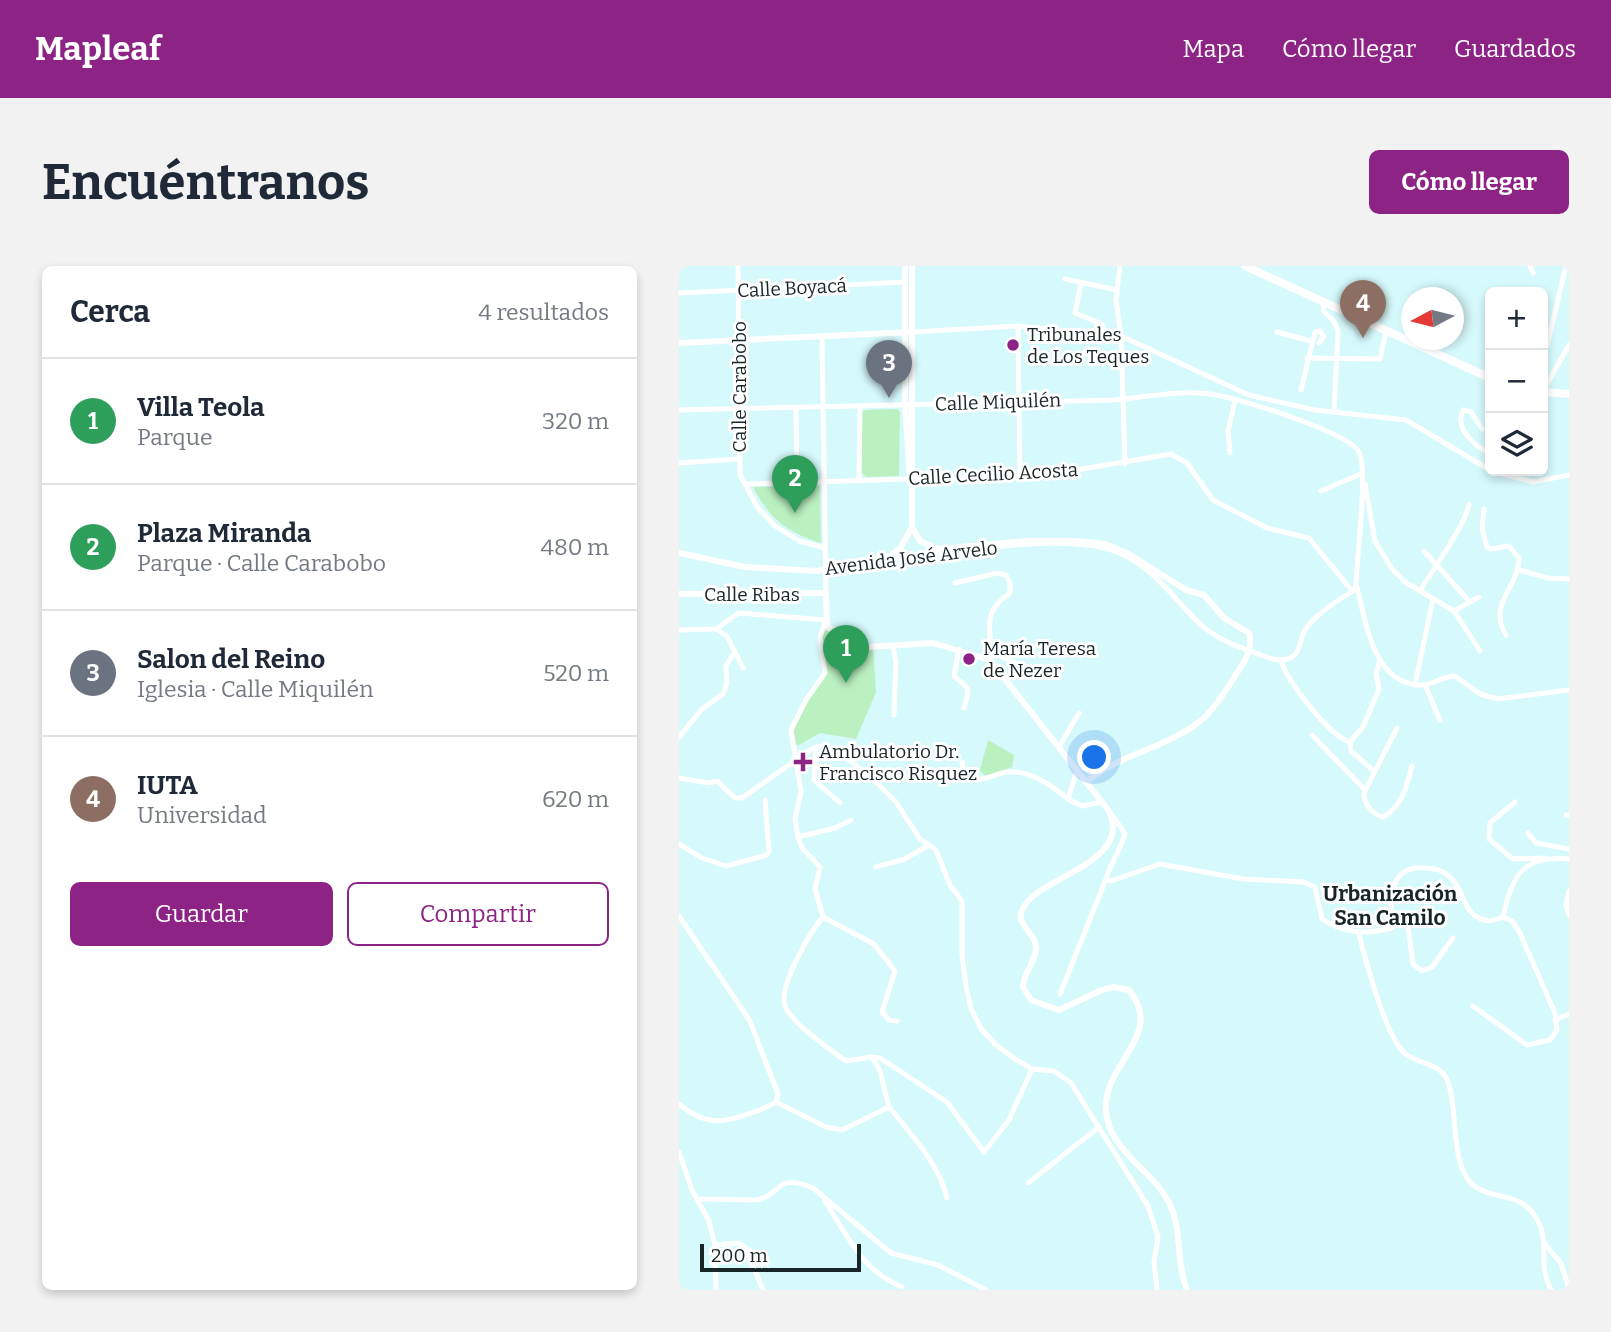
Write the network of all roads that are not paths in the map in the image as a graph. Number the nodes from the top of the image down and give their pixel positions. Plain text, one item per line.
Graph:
1 (738, 266) edge
2 (905, 266) edge
3 (912, 266) edge
4 (1120, 266) edge
5 (1245, 266) edge
6 (1530, 266) edge
7 (1566, 266) edge
8 (1533, 273) dead end
9 (1065, 279) dead end
10 (906, 282) junction
11 (1081, 283) junction
12 (1117, 290) junction
13 (738, 291) junction
14 (679, 293) edge
15 (1324, 302) junction
16 (1018, 326) junction
17 (1386, 331) junction
18 (1277, 332) dead end
19 (909, 333) junction
20 (1105, 335) junction
21 (1121, 336) junction
22 (822, 337) junction
23 (740, 340) junction
24 (1311, 341) junction
25 (679, 343) edge
26 (1319, 343) dead end
27 (1569, 345) edge
28 (1548, 346) dead end
29 (1307, 359) junction
30 (1339, 359) junction
31 (1485, 376) edge
32 (1548, 383) edge
33 (1226, 386) junction
34 (1301, 390) dead end
35 (1548, 392) edge
36 (1569, 394) edge
37 (1222, 397) junction
38 (1122, 400) junction
39 (1017, 401) junction
40 (1235, 401) junction
41 (909, 405) junction
42 (823, 406) junction
43 (860, 406) junction
44 (796, 407) junction
45 (739, 408) junction
46 (679, 410) edge
47 (1315, 410) junction
48 (1334, 412) junction
49 (1312, 424) junction
50 (1482, 429) dead end
51 (1485, 449) edge
52 (1230, 453) dead end
53 (738, 459) junction
54 (679, 463) edge
55 (1125, 464) junction
56 (1485, 466) edge
57 (1364, 475) junction
58 (1569, 475) edge
59 (1508, 476) edge
60 (1521, 476) edge
61 (1020, 477) junction
62 (911, 479) junction
63 (859, 481) junction
64 (1523, 481) junction
65 (797, 482) junction
66 (824, 482) junction
67 (745, 484) junction
68 (1321, 491) dead end
69 (1469, 503) dead end
70 (1484, 509) dead end
71 (912, 527) junction
72 (825, 548) junction
73 (1423, 551) dead end
74 (679, 553) edge
75 (879, 561) junction
76 (1434, 566) junction
77 (1519, 570) junction
78 (1569, 579) edge
79 (955, 583) dead end
80 (1356, 584) junction
81 (1182, 588) junction
82 (826, 589) junction
83 (1352, 591) junction
84 (1420, 591) junction
85 (679, 594) edge
86 (1176, 596) junction
87 (1479, 597) dead end
88 (1433, 599) junction
89 (1469, 601) junction
90 (1454, 611) junction
91 (825, 621) junction
92 (716, 629) junction
93 (679, 630) edge
94 (1506, 635) dead end
95 (893, 646) junction
96 (959, 649) junction
97 (735, 651) junction
98 (1481, 651) dead end
99 (991, 656) junction
100 (1281, 660) junction
101 (1380, 660) junction
102 (743, 668) dead end
103 (1040, 674) dead end
104 (1415, 685) junction
105 (1425, 685) junction
106 (1569, 690) edge
107 (964, 708) dead end
108 (1079, 713) dead end
109 (894, 715) dead end
110 (1440, 720) dead end
111 (1397, 728) dead end
112 (1312, 735) dead end
113 (679, 737) edge
114 (1350, 742) junction
115 (816, 747) junction
116 (1059, 747) junction
117 (797, 759) junction
118 (962, 762) dead end
119 (1412, 766) dead end
120 (1077, 771) junction
121 (1375, 772) junction
122 (679, 778) edge
123 (1086, 782) junction
124 (1365, 790) junction
125 (1068, 799) junction
126 (765, 800) dead end
127 (1102, 802) junction
128 (1515, 802) dead end
129 (840, 803) dead end
130 (1109, 811) junction
131 (851, 820) dead end
132 (1528, 833) dead end
133 (798, 837) junction
134 (679, 844) edge
135 (929, 845) junction
136 (1569, 849) edge
137 (1549, 859) junction
138 (1569, 859) edge
139 (876, 867) dead end
140 (1106, 879) junction
141 (1569, 891) edge
142 (1569, 915) edge
143 (679, 916) edge
144 (823, 917) junction
145 (1503, 917) junction
146 (1391, 928) junction
147 (1358, 932) junction
148 (1453, 938) dead end
149 (1060, 994) dead end
150 (1473, 1006) dead end
151 (1569, 1014) edge
152 (1555, 1020) junction
153 (897, 1021) dead end
154 (872, 1057) junction
155 (1031, 1069) junction
156 (776, 1102) junction
157 (679, 1104) edge
158 (889, 1107) junction
159 (1099, 1127) junction
160 (679, 1152) edge
161 (1028, 1183) dead end
162 (822, 1195) junction
163 (947, 1198) dead end
164 (699, 1199) junction
165 (1544, 1243) junction
166 (715, 1245) junction
167 (902, 1287) dead end
168 (1569, 1289) edge
169 (716, 1290) edge
170 (763, 1290) edge
171 (986, 1290) edge
172 (1157, 1290) edge
173 (1187, 1290) edge
174 (1551, 1290) edge

1 - 13 street, Calle Carabobo
2 - 10 street
3 - 19 street
4 - 12 street
5 - 15 main road
6 - 8 street
7 - 28 street
9 - 11 street
10 - 13 street, Calle Boyacá
10 - 19 street
11 - 12 street
11 - 20 street
12 - 21 street
13 - 14 street, Calle Boyacá
13 - 23 street, Calle Carabobo
15 - 17 main road
15 - 30 street
16 - 19 street
16 - 20 street
16 - 39 street
17 - 30 street
17 - 31 main road
18 - 24 street
19 - 22 street
19 - 41 street
20 - 21 street
21 - 33 street
21 - 38 street
22 - 23 street
22 - 42 street
23 - 25 street
23 - 45 street, Calle Carabobo
24 - 26 street
24 - 29 street
27 - 32 street
29 - 30 street
29 - 34 street
30 - 48 street
33 - 37 street
33 - 47 street
35 - 36 main road
37 - 38 street, Calle Miquilén
37 - 40 street, Calle Miquilén
38 - 39 street, Calle Miquilén
38 - 55 street
39 - 41 street, Calle Miquilén
39 - 61 street
40 - 49 street, Calle Miquilén
40 - 52 street
41 - 43 street, Calle Miquilén
41 - 62 street
42 - 43 street, Calle Miquilén
42 - 44 street, Calle Miquilén
42 - 66 street
43 - 63 street
44 - 45 street, Calle Miquilén
44 - 65 street
45 - 46 street, Calle Miquilén
45 - 53 street, Calle Carabobo
47 - 48 street
47 - 49 street
48 - 56 street
49 - 57 street, Calle Miquilén
50 - 51 street
53 - 54 street
53 - 67 street, Calle Carabobo
55 - 61 street, Calle Cecilio Acosta
55 - 83 street, Calle Cecilio Acosta
57 - 68 street
57 - 80 street
57 - 84 street, Calle Miquilén
58 - 64 street
59 - 64 street
60 - 64 street
61 - 62 street, Calle Cecilio Acosta
62 - 63 street, Calle Cecilio Acosta
62 - 71 street
63 - 66 street, Calle Cecilio Acosta
65 - 66 street, Calle Cecilio Acosta
65 - 67 street, Calle Cecilio Acosta
66 - 72 street
67 - 72 street, Calle Carabobo
69 - 76 street
70 - 77 street
71 - 75 street
71 - 81 street, Avenida José Arvelo
72 - 82 street
73 - 76 street
74 - 75 street, Avenida José Arvelo
75 - 86 street, Avenida José Arvelo
76 - 84 street
76 - 89 street
77 - 78 street
77 - 94 street
79 - 99 street
80 - 83 street
80 - 101 street
81 - 86 street
81 - 123 street, Avenida José Arvelo
82 - 85 street, Calle Ribas
82 - 91 street
83 - 100 street
84 - 88 street, Calle Miquilén
86 - 100 street, Avenida José Arvelo
87 - 89 street
88 - 90 street, Calle Miquilén
88 - 104 street
89 - 90 street
90 - 98 street
91 - 92 street
91 - 95 street
91 - 117 street
92 - 93 street
92 - 97 street
95 - 96 street
95 - 109 street
96 - 99 street
96 - 107 street
97 - 102 street
97 - 113 street
99 - 103 street
99 - 116 street
100 - 114 street
101 - 104 street
101 - 114 street
104 - 105 street
105 - 106 street
105 - 110 street
108 - 116 street
111 - 121 street
112 - 124 street
114 - 121 street
115 - 117 street
115 - 129 street
115 - 135 street
116 - 120 street
117 - 122 street
117 - 133 street
118 - 125 street
119 - 124 street
120 - 123 street
120 - 125 street
121 - 124 street
123 - 127 street
125 - 127 street
126 - 134 street
127 - 130 street
128 - 137 street
130 - 140 street
130 - 173 street
131 - 133 street
132 - 136 street
133 - 144 street
135 - 139 street
135 - 155 street
137 - 138 street
137 - 145 street
140 - 147 street
140 - 149 street
141 - 142 street
143 - 156 street
144 - 153 street
144 - 154 street
145 - 146 street
145 - 152 street
146 - 147 street
146 - 148 street
147 - 165 street
150 - 152 street
151 - 152 street
154 - 155 street
154 - 158 street
155 - 159 street
156 - 157 street
156 - 158 street
158 - 163 street
159 - 161 street
159 - 172 street
160 - 164 street
162 - 164 street
162 - 167 street
162 - 171 street
164 - 166 street
165 - 168 street
165 - 174 street
166 - 169 street
166 - 170 street

